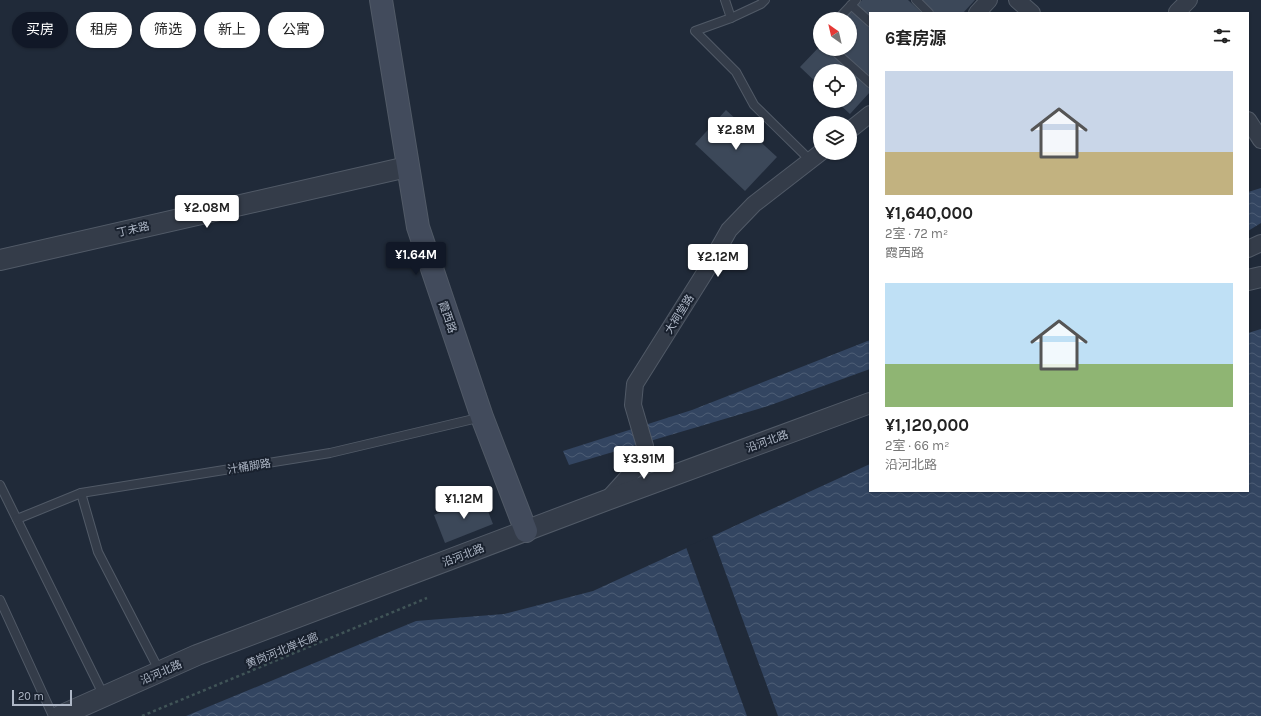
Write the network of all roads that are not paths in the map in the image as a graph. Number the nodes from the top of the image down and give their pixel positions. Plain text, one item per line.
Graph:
1 (381, 0) edge
2 (724, 0) edge
3 (765, 0) edge
4 (916, 0) edge
5 (989, 0) edge
6 (1017, 0) edge
7 (1189, 0) edge
8 (854, 2) edge
9 (845, 12) edge
10 (928, 12) edge
11 (978, 12) edge
12 (1031, 12) edge
13 (1178, 12) edge
14 (731, 18) junction
15 (869, 21) edge
16 (840, 56) edge
17 (869, 82) edge
18 (869, 115) edge
19 (1249, 122) edge
20 (857, 124) edge
21 (1261, 140) edge
22 (813, 154) edge
23 (813, 159) edge
24 (407, 167) junction
25 (1261, 243) edge
26 (1249, 249) edge
27 (0, 260) edge
28 (1261, 277) edge
29 (1249, 280) edge
30 (869, 403) edge
31 (482, 417) junction
32 (0, 485) edge
33 (81, 493) junction
34 (608, 500) junction
35 (17, 519) junction
36 (526, 531) junction
37 (0, 600) edge
38 (160, 672) junction
39 (104, 696) junction
40 (53, 716) edge
41 (60, 716) edge

1 - 24 main road, 霞西路
2 - 14 lane
3 - 14 lane
4 - 10 lane
5 - 11 street
6 - 12 street
7 - 13 street
8 - 9 lane
8 - 15 lane
14 - 22 lane
16 - 17 lane
18 - 20 street
19 - 21 street
23 - 34 street, 大祠堂路
24 - 27 street, 丁未路
24 - 31 main road, 霞西路
25 - 26 street
28 - 29 street
30 - 34 street, 沿河北路
31 - 33 lane, 汁桶脚路
31 - 36 main road, 霞西路
32 - 35 lane
33 - 35 lane, 汁桶脚路
33 - 38 lane
34 - 36 street, 沿河北路
35 - 39 lane
36 - 38 street, 沿河北路
37 - 40 lane
38 - 39 street, 沿河北路
39 - 41 street, 沿河北路

